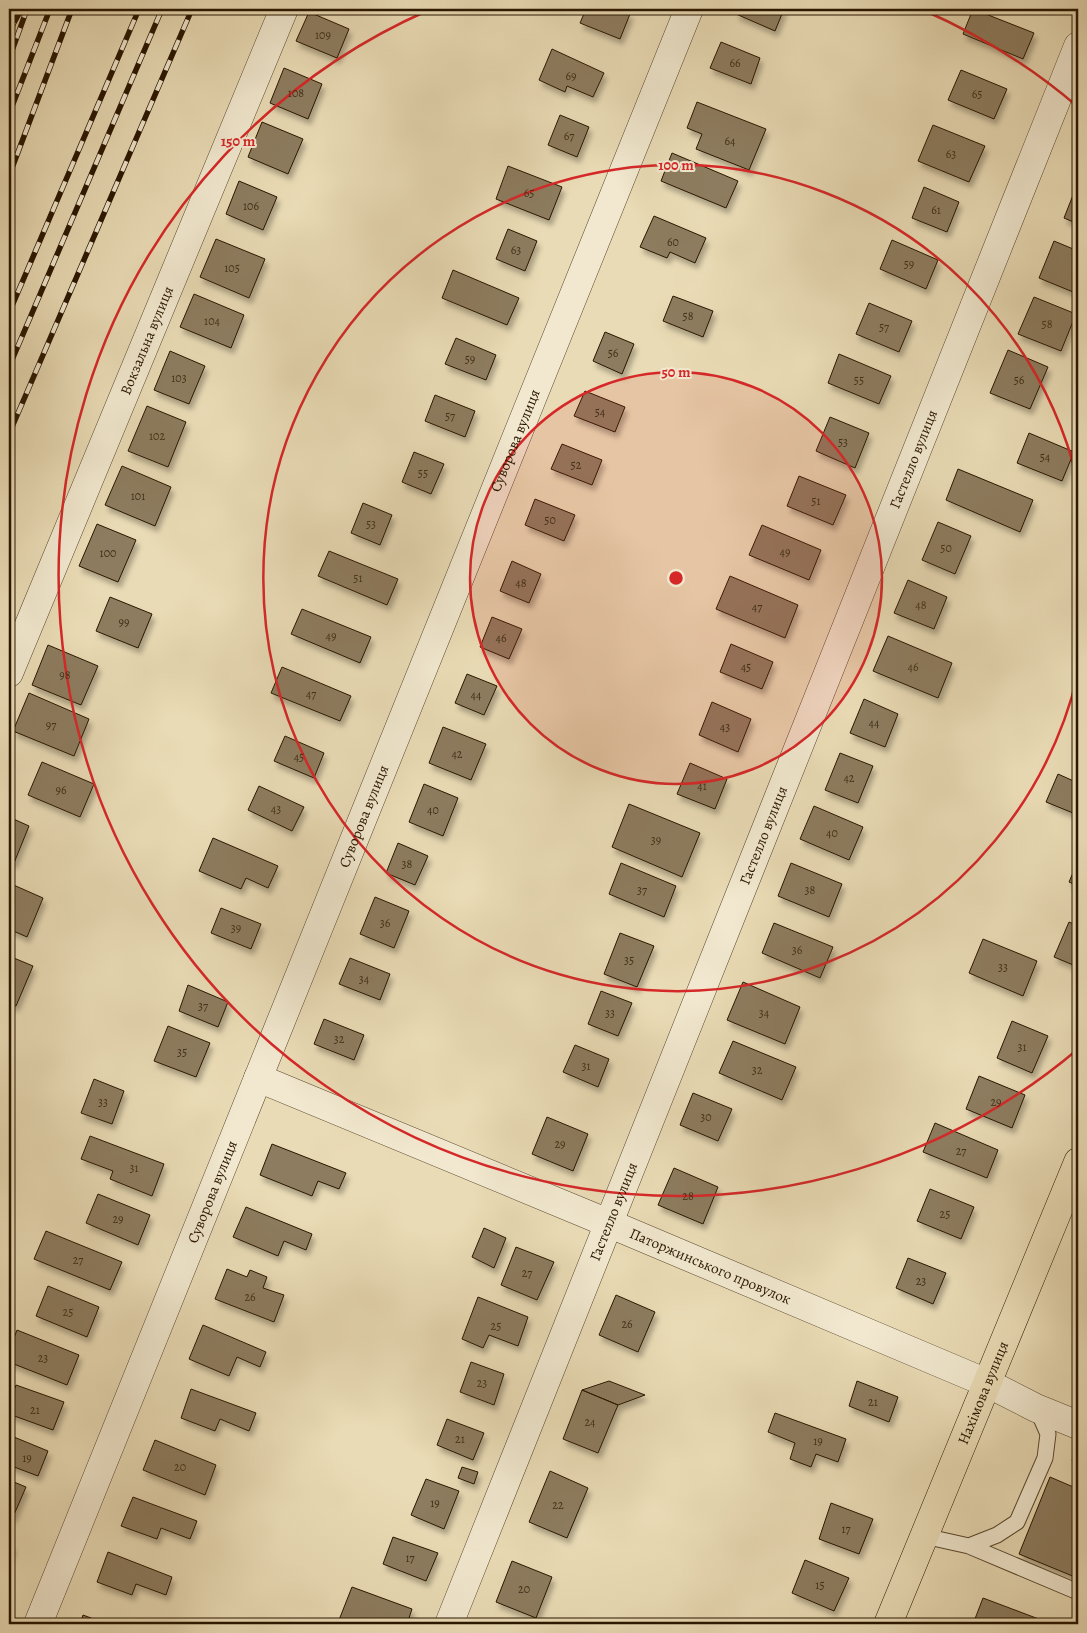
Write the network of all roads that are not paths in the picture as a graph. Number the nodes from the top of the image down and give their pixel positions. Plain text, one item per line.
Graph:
1 (284, 9) edge
2 (689, 9) edge
3 (1078, 46) edge
4 (9, 673) edge
5 (258, 1078) junction
6 (1078, 1162) edge
7 (608, 1223) junction
8 (987, 1383) junction
9 (1036, 1408) junction
10 (1078, 1424) edge
11 (924, 1536) junction
12 (969, 1546) junction
13 (1078, 1592) edge
14 (38, 1624) edge
15 (449, 1624) edge
16 (888, 1624) edge

1 - 4 street, Вокзальна вулиця
2 - 5 street, Суворова вулиця
3 - 7 street, Гастелло вулиця
5 - 7 street, Паторжинського провулок
5 - 14 street, Суворова вулиця
6 - 8 main road, Нахімова вулиця
7 - 8 street, Паторжинського провулок
7 - 15 street, Гастелло вулиця
8 - 9 street, Паторжинського провулок
8 - 11 main road, Нахімова вулиця
9 - 10 street, Паторжинського провулок
9 - 12 lane
11 - 12 lane
11 - 16 main road, Нахімова вулиця
12 - 13 lane

